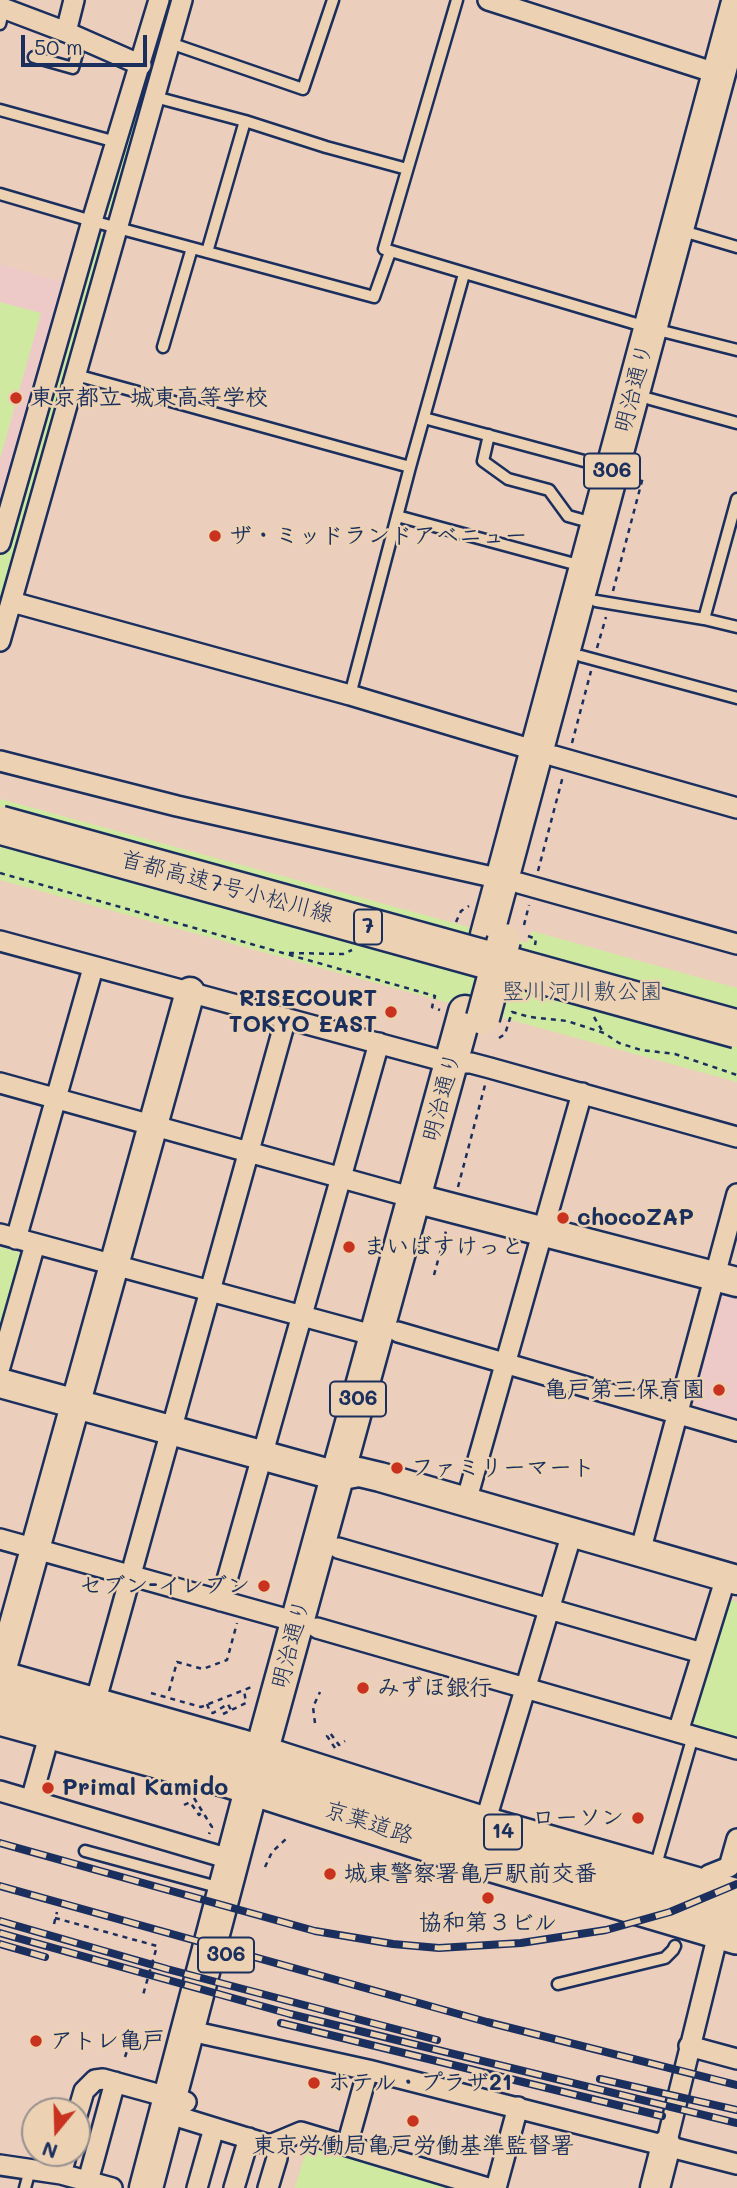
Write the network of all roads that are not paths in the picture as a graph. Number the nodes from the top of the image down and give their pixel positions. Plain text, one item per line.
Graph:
1 (74, 0) edge
2 (159, 0) edge
3 (182, 0) edge
4 (333, 0) edge
5 (457, 0) edge
6 (488, 0) edge
7 (737, 6) edge
8 (1, 13) edge
9 (73, 36) junction
10 (170, 43) junction
11 (34, 57) dead end
12 (141, 65) junction
13 (728, 74) edge
14 (155, 97) junction
15 (0, 110) edge
16 (244, 121) junction
17 (116, 142) junction
18 (407, 169) junction
19 (0, 194) edge
20 (92, 221) junction
21 (118, 228) junction
22 (693, 234) junction
23 (737, 247) edge
24 (192, 248) junction
25 (207, 252) junction
26 (390, 252) junction
27 (464, 274) junction
28 (659, 330) junction
29 (163, 347) dead end
30 (737, 350) edge
31 (76, 375) junction
32 (650, 399) junction
33 (424, 418) junction
34 (737, 423) edge
35 (489, 435) junction
36 (410, 467) junction
37 (612, 468) junction
38 (737, 499) edge
39 (397, 516) junction
40 (597, 524) junction
41 (0, 543) edge
42 (586, 567) junction
43 (12, 602) junction
44 (603, 603) junction
45 (704, 619) junction
46 (737, 627) edge
47 (0, 641) edge
48 (588, 658) junction
49 (350, 695) junction
50 (737, 698) edge
51 (553, 756) junction
52 (0, 761) edge
53 (737, 808) edge
54 (0, 825) edge
55 (0, 849) edge
56 (518, 884) junction
57 (737, 944) edge
58 (1, 945) edge
59 (93, 968) junction
60 (190, 992) junction
61 (286, 1018) junction
62 (737, 1029) edge
63 (379, 1043) junction
64 (737, 1051) edge
65 (471, 1065) junction
66 (0, 1083) edge
67 (582, 1093) junction
68 (56, 1098) junction
69 (153, 1125) junction
70 (737, 1137) edge
71 (249, 1152) junction
72 (341, 1178) junction
73 (737, 1194) edge
74 (433, 1203) junction
75 (542, 1232) junction
76 (17, 1239) edge
77 (114, 1265) junction
78 (726, 1279) edge
79 (210, 1291) junction
80 (302, 1316) junction
81 (387, 1334) junction
82 (505, 1363) junction
83 (0, 1367) edge
84 (0, 1383) edge
85 (75, 1404) junction
86 (677, 1413) junction
87 (171, 1430) junction
88 (737, 1431) edge
89 (262, 1455) junction
90 (348, 1474) junction
91 (466, 1502) junction
92 (572, 1532) junction
93 (0, 1539) edge
94 (338, 1548) junction
95 (35, 1549) junction
96 (640, 1552) junction
97 (131, 1576) junction
98 (731, 1578) edge
99 (221, 1601) junction
100 (549, 1609) junction
101 (307, 1625) junction
102 (702, 1653) junction
103 (0, 1678) edge
104 (525, 1688) junction
105 (94, 1707) junction
106 (0, 1716) edge
107 (51, 1729) junction
108 (685, 1734) junction
109 (737, 1749) edge
110 (266, 1773) junction
111 (0, 1791) edge
112 (31, 1800) junction
113 (484, 1826) junction
114 (737, 1839) edge
115 (85, 1851) dead end
116 (229, 1875) junction
117 (653, 1875) junction
118 (732, 1916) edge
119 (675, 1946) dead end
120 (558, 1984) dead end
121 (204, 2034) junction
122 (690, 2046) junction
123 (737, 2059) edge
124 (368, 2070) junction
125 (115, 2082) junction
126 (82, 2097) edge
127 (518, 2107) junction
128 (176, 2108) junction
129 (214, 2128) junction
130 (249, 2138) junction
131 (270, 2145) junction
132 (347, 2145) junction
133 (666, 2145) junction
134 (737, 2164) edge
135 (0, 2165) edge
136 (63, 2167) edge
137 (61, 2174) junction
138 (27, 2179) edge
139 (88, 2181) junction
140 (112, 2188) edge
141 (146, 2188) edge
142 (163, 2188) edge
143 (197, 2188) edge
144 (234, 2188) edge
145 (268, 2188) edge
146 (488, 2188) edge
147 (496, 2188) edge
148 (655, 2188) edge

1 - 9 street
2 - 12 street
3 - 10 street
4 - 10 lane
5 - 18 lane
6 - 13 street
7 - 13 main road, 明治通り / 306
8 - 9 street
9 - 11 lane
9 - 12 street
10 - 14 street
12 - 17 street
13 - 22 main road, 明治通り / 306
13 - 28 main road, 明治通り / 306
14 - 16 lane
14 - 21 street
15 - 17 lane
16 - 18 lane
16 - 25 lane
17 - 20 street
18 - 26 lane
19 - 20 lane
20 - 21 lane
20 - 41 street
21 - 24 lane
21 - 31 street
22 - 23 lane
22 - 28 main road, 明治通り / 306
24 - 25 lane
24 - 29 lane
25 - 26 lane
26 - 27 lane
27 - 28 lane
27 - 33 lane
28 - 30 lane
28 - 32 main road, 明治通り / 306
28 - 37 main road, 明治通り / 306
31 - 36 lane
31 - 43 street
32 - 34 lane
32 - 44 main road, 明治通り / 306
33 - 35 lane
33 - 36 lane
35 - 37 lane
35 - 40 lane
36 - 39 lane
37 - 40 main road, 明治通り / 306
38 - 45 lane
39 - 42 lane
39 - 49 lane
40 - 42 main road, 明治通り / 306
42 - 51 main road, 明治通り / 306
43 - 47 street
43 - 49 street
44 - 45 lane
44 - 48 main road, 明治通り / 306
45 - 46 lane
48 - 50 lane
48 - 51 main road, 明治通り / 306
49 - 51 street
51 - 53 street
51 - 56 main road, 明治通り / 306
52 - 56 street
54 - 62 highway, 首都高速7号小松川線 / 7, bridge
55 - 64 highway, 首都高速7号小松川線 / 7
56 - 57 street
56 - 65 main road, 明治通り / 306, bridge
58 - 59 street
59 - 60 street
59 - 68 street
60 - 61 street
60 - 69 street
61 - 63 street
61 - 71 street
63 - 65 street
63 - 72 street
65 - 67 street
65 - 74 main road, 明治通り / 306
66 - 68 street
67 - 70 street
67 - 75 street
68 - 69 street
68 - 76 street
69 - 71 street
69 - 77 street
71 - 72 street
71 - 79 street
72 - 74 street
72 - 80 street
73 - 78 street
74 - 75 street
74 - 81 main road, 明治通り / 306
75 - 78 street
75 - 82 street
76 - 77 street
76 - 83 street
77 - 79 street
77 - 85 street
78 - 86 street
79 - 80 street
79 - 87 street
80 - 81 street
80 - 89 street
81 - 82 street
81 - 90 main road, 明治通り / 306
82 - 86 street
82 - 91 street
84 - 85 street
85 - 87 street
85 - 95 street
86 - 88 street
86 - 96 street
87 - 89 street
87 - 97 street
89 - 90 street
89 - 99 street
90 - 91 street
90 - 94 main road, 明治通り / 306
90 - 101 main road, 明治通り / 306
91 - 92 street
92 - 96 street
92 - 100 street
93 - 95 street
94 - 100 street
94 - 101 main road, 明治通り / 306
95 - 97 street
95 - 103 street
96 - 98 street
97 - 99 street
97 - 105 street
98 - 102 street
99 - 101 street
100 - 102 street
100 - 104 street
101 - 104 street
101 - 110 main road, 明治通り / 306
102 - 108 street
103 - 105 highway, 京葉道路 / 14
104 - 108 street
104 - 113 street
105 - 110 highway, 京葉道路 / 14
106 - 107 highway, 京葉道路 / 14
107 - 110 highway, 京葉道路 / 14
107 - 112 street
108 - 109 street
108 - 117 lane
110 - 113 highway, 京葉道路 / 14
110 - 116 main road, 明治通り / 306
110 - 118 highway, 京葉道路 / 14
110 - 121 main road, 明治通り / 306
111 - 112 street
112 - 116 street
113 - 117 highway, 京葉道路 / 14
114 - 118 street
115 - 116 lane
116 - 128 main road, 明治通り / 306
117 - 118 highway, 京葉道路 / 14
118 - 122 street
119 - 120 lane
121 - 124 street
121 - 128 main road, 明治通り / 306
122 - 123 street
122 - 133 street
124 - 127 street
124 - 132 street
125 - 126 street
125 - 128 street
125 - 139 street
127 - 133 street
127 - 147 street
128 - 129 street
128 - 141 main road, 明治通り / 306
128 - 142 main road, 明治通り / 306
129 - 130 street
129 - 143 street
130 - 131 street
130 - 144 street
131 - 132 street
131 - 145 street
132 - 146 street
133 - 134 street
133 - 148 street
135 - 138 street
136 - 137 street
137 - 138 street
137 - 139 street
139 - 140 street

